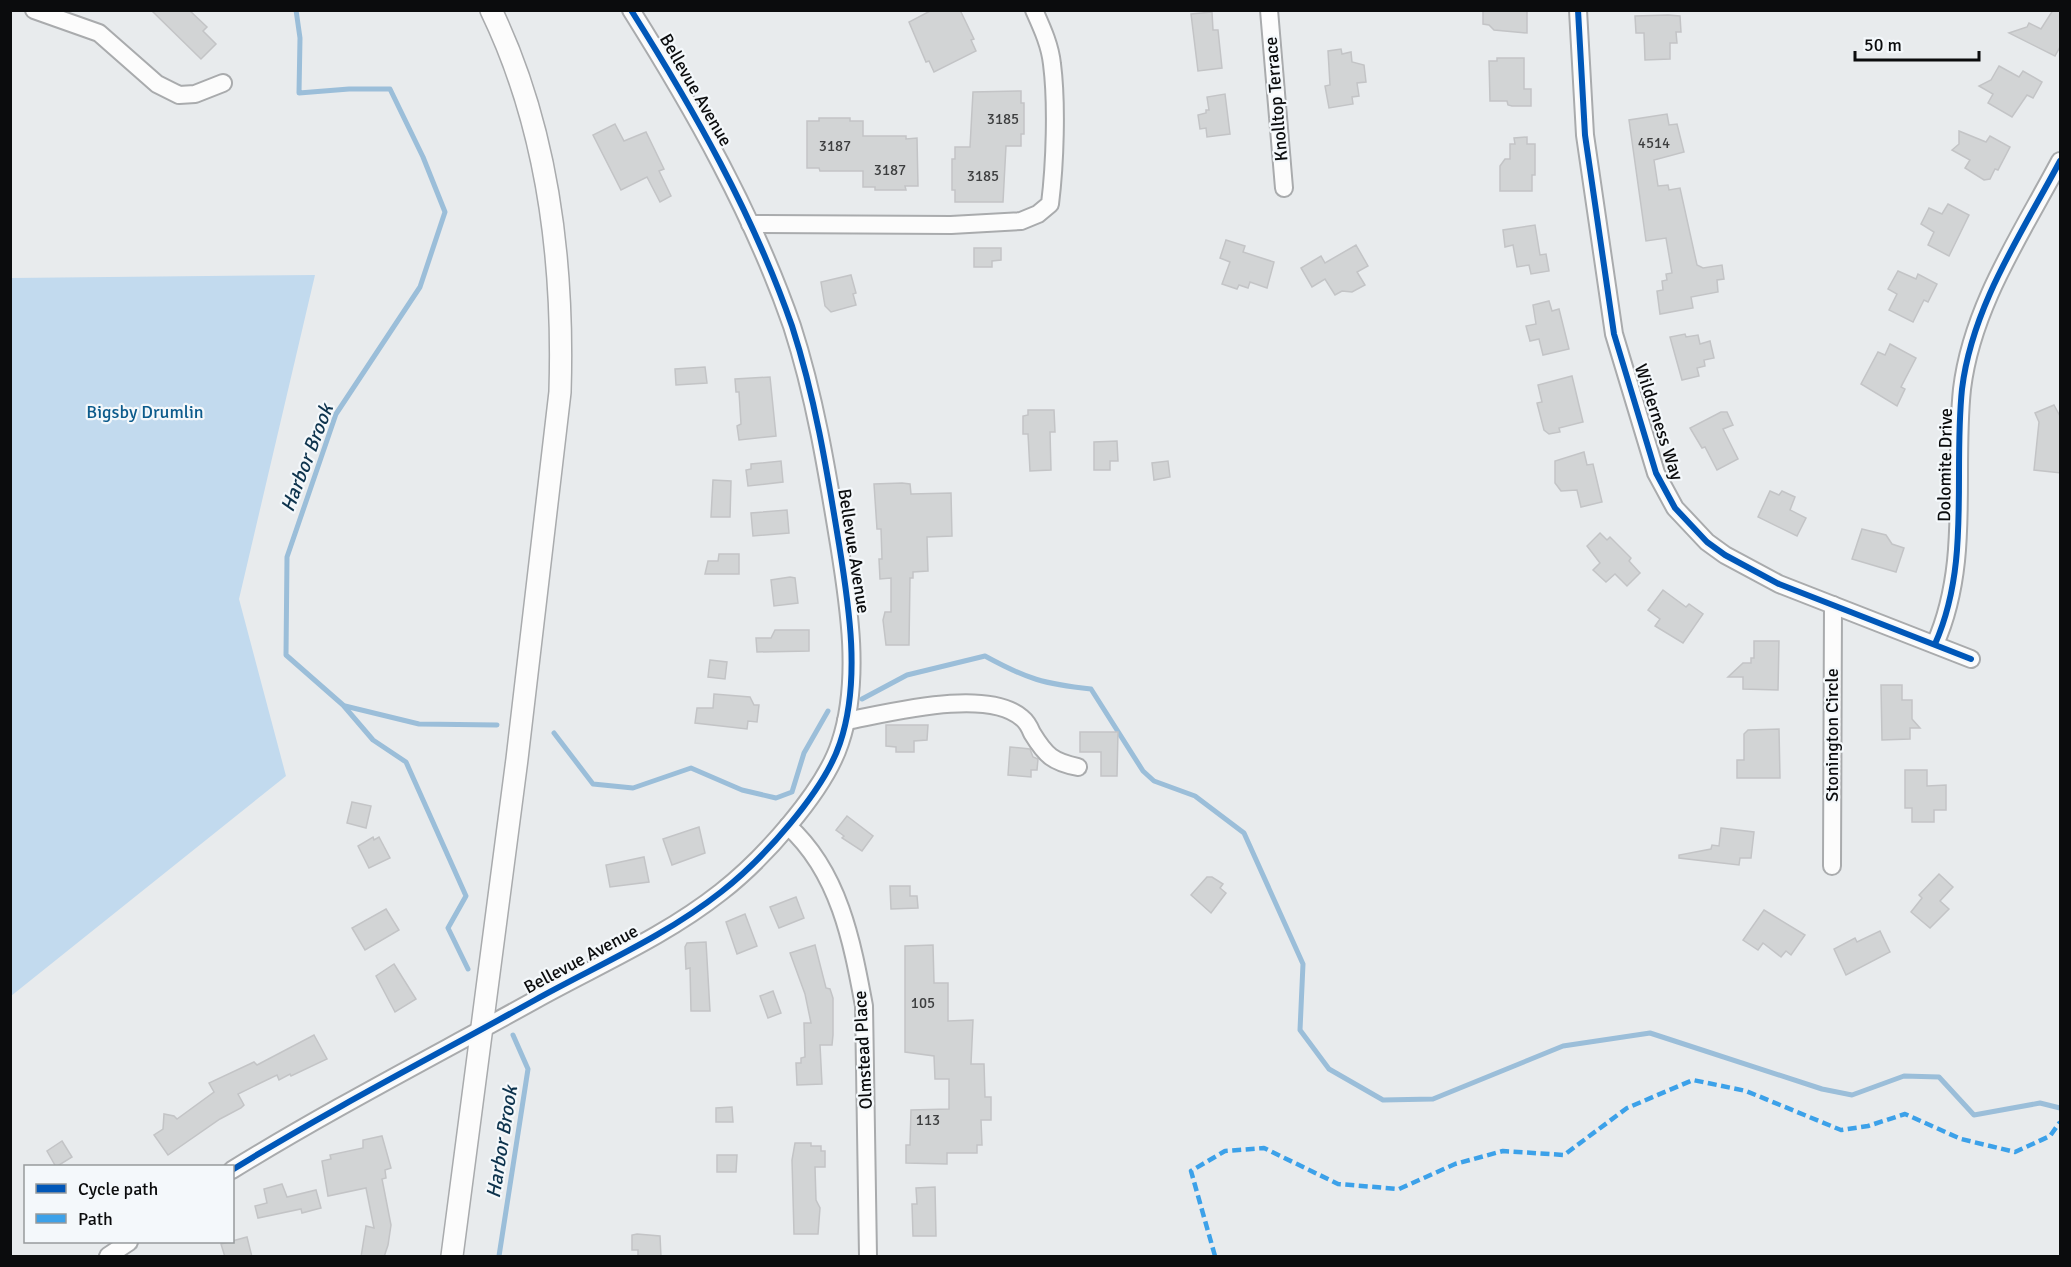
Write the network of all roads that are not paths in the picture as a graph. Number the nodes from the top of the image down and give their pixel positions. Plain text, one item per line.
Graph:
1 (34, 10) edge
2 (491, 10) edge
3 (631, 10) edge
4 (1034, 10) edge
5 (1269, 10) edge
6 (1578, 10) edge
7 (223, 83) dead end
8 (2060, 163) edge
9 (1284, 188) dead end
10 (750, 224) junction
11 (1833, 605) junction
12 (1935, 644) junction
13 (1971, 659) dead end
14 (846, 721) junction
15 (1078, 767) dead end
16 (788, 826) junction
17 (1832, 866) dead end
18 (483, 1030) junction
19 (234, 1169) edge
20 (128, 1243) edge
21 (108, 1257) edge
22 (452, 1257) edge
23 (868, 1257) edge

1 - 7 street
2 - 18 main road
3 - 10 street, Bellevue Avenue
4 - 10 street
5 - 9 street, Knolltop Terrace
6 - 11 street, Wilderness Way
8 - 12 street, Dolomite Drive
10 - 14 street, Bellevue Avenue
11 - 12 street, Wilderness Way
11 - 17 street, Stonington Circle
12 - 13 street, Wilderness Way
14 - 15 street
14 - 16 street, Bellevue Avenue
16 - 18 street, Bellevue Avenue
16 - 23 street, Olmstead Place
18 - 19 street, Bellevue Avenue
18 - 22 main road
20 - 21 street

